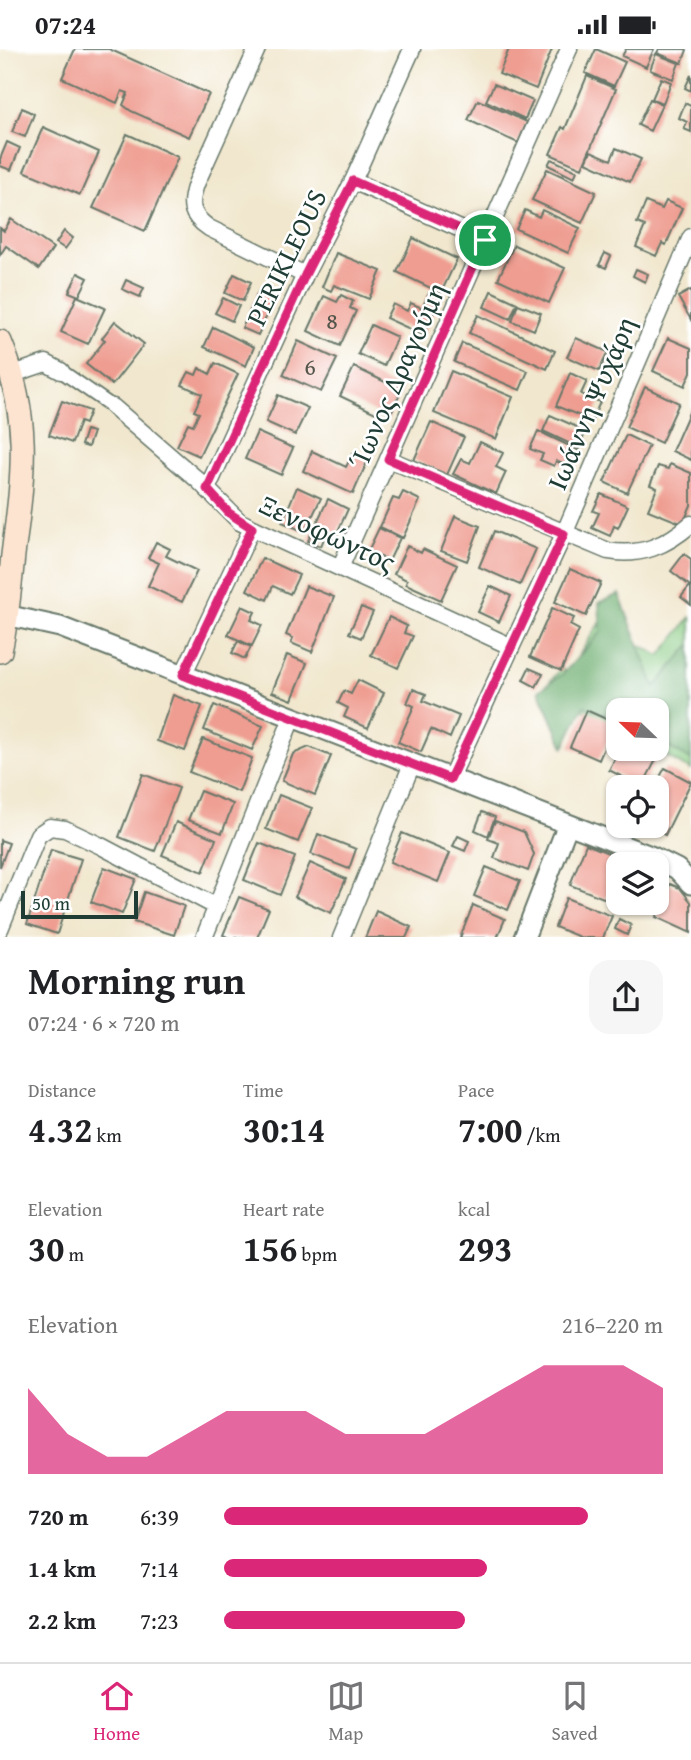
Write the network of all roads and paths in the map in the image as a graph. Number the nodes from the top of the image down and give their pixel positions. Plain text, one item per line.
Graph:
1 (257, 49) edge
2 (412, 49) edge
3 (569, 49) edge
4 (353, 181) junction
5 (691, 237) edge
6 (485, 240) junction
7 (305, 275) junction
8 (0, 342) edge
9 (61, 371) joint
10 (13, 374) junction
11 (113, 407) joint
12 (388, 459) junction
13 (207, 489) junction
14 (691, 524) edge
15 (252, 528) junction
16 (564, 534) junction
17 (340, 568) junction
18 (6, 615) junction
19 (510, 646) junction
20 (0, 651) edge
21 (183, 675) junction
22 (292, 718) junction
23 (412, 764) junction
24 (450, 779) junction
25 (568, 824) junction
26 (691, 884) edge
27 (217, 907) junction
28 (0, 929) edge
29 (204, 937) edge
30 (341, 937) edge
31 (524, 937) edge

1 - 7 street
2 - 4 street, PERIKLEOUS
3 - 6 street, Ίωνος Δραγούμη
4 - 6 street
4 - 7 street, PERIKLEOUS
5 - 16 street, Ιωάννη Ψυχάρη
6 - 12 street, Ίωνος Δραγούμη
7 - 13 street, PERIKLEOUS
8 - 10 main road
9 - 10 street
9 - 11 street
10 - 18 main road
11 - 13 street, Ξενοφώντος
12 - 16 street
12 - 17 street, Ίωνος Δραγούμη
13 - 15 street, Ξενοφώντος
14 - 16 street
15 - 17 street, Ξενοφώντος
15 - 21 street
16 - 19 street, Ιωάννη Ψυχάρη
17 - 19 street, Ξενοφώντος
18 - 20 main road
18 - 21 street
19 - 24 street, Ιωάννη Ψυχάρη
21 - 22 street
22 - 23 street
22 - 27 street
23 - 24 street
23 - 30 street
24 - 25 street
25 - 26 street
25 - 31 street
27 - 28 street
27 - 29 street

